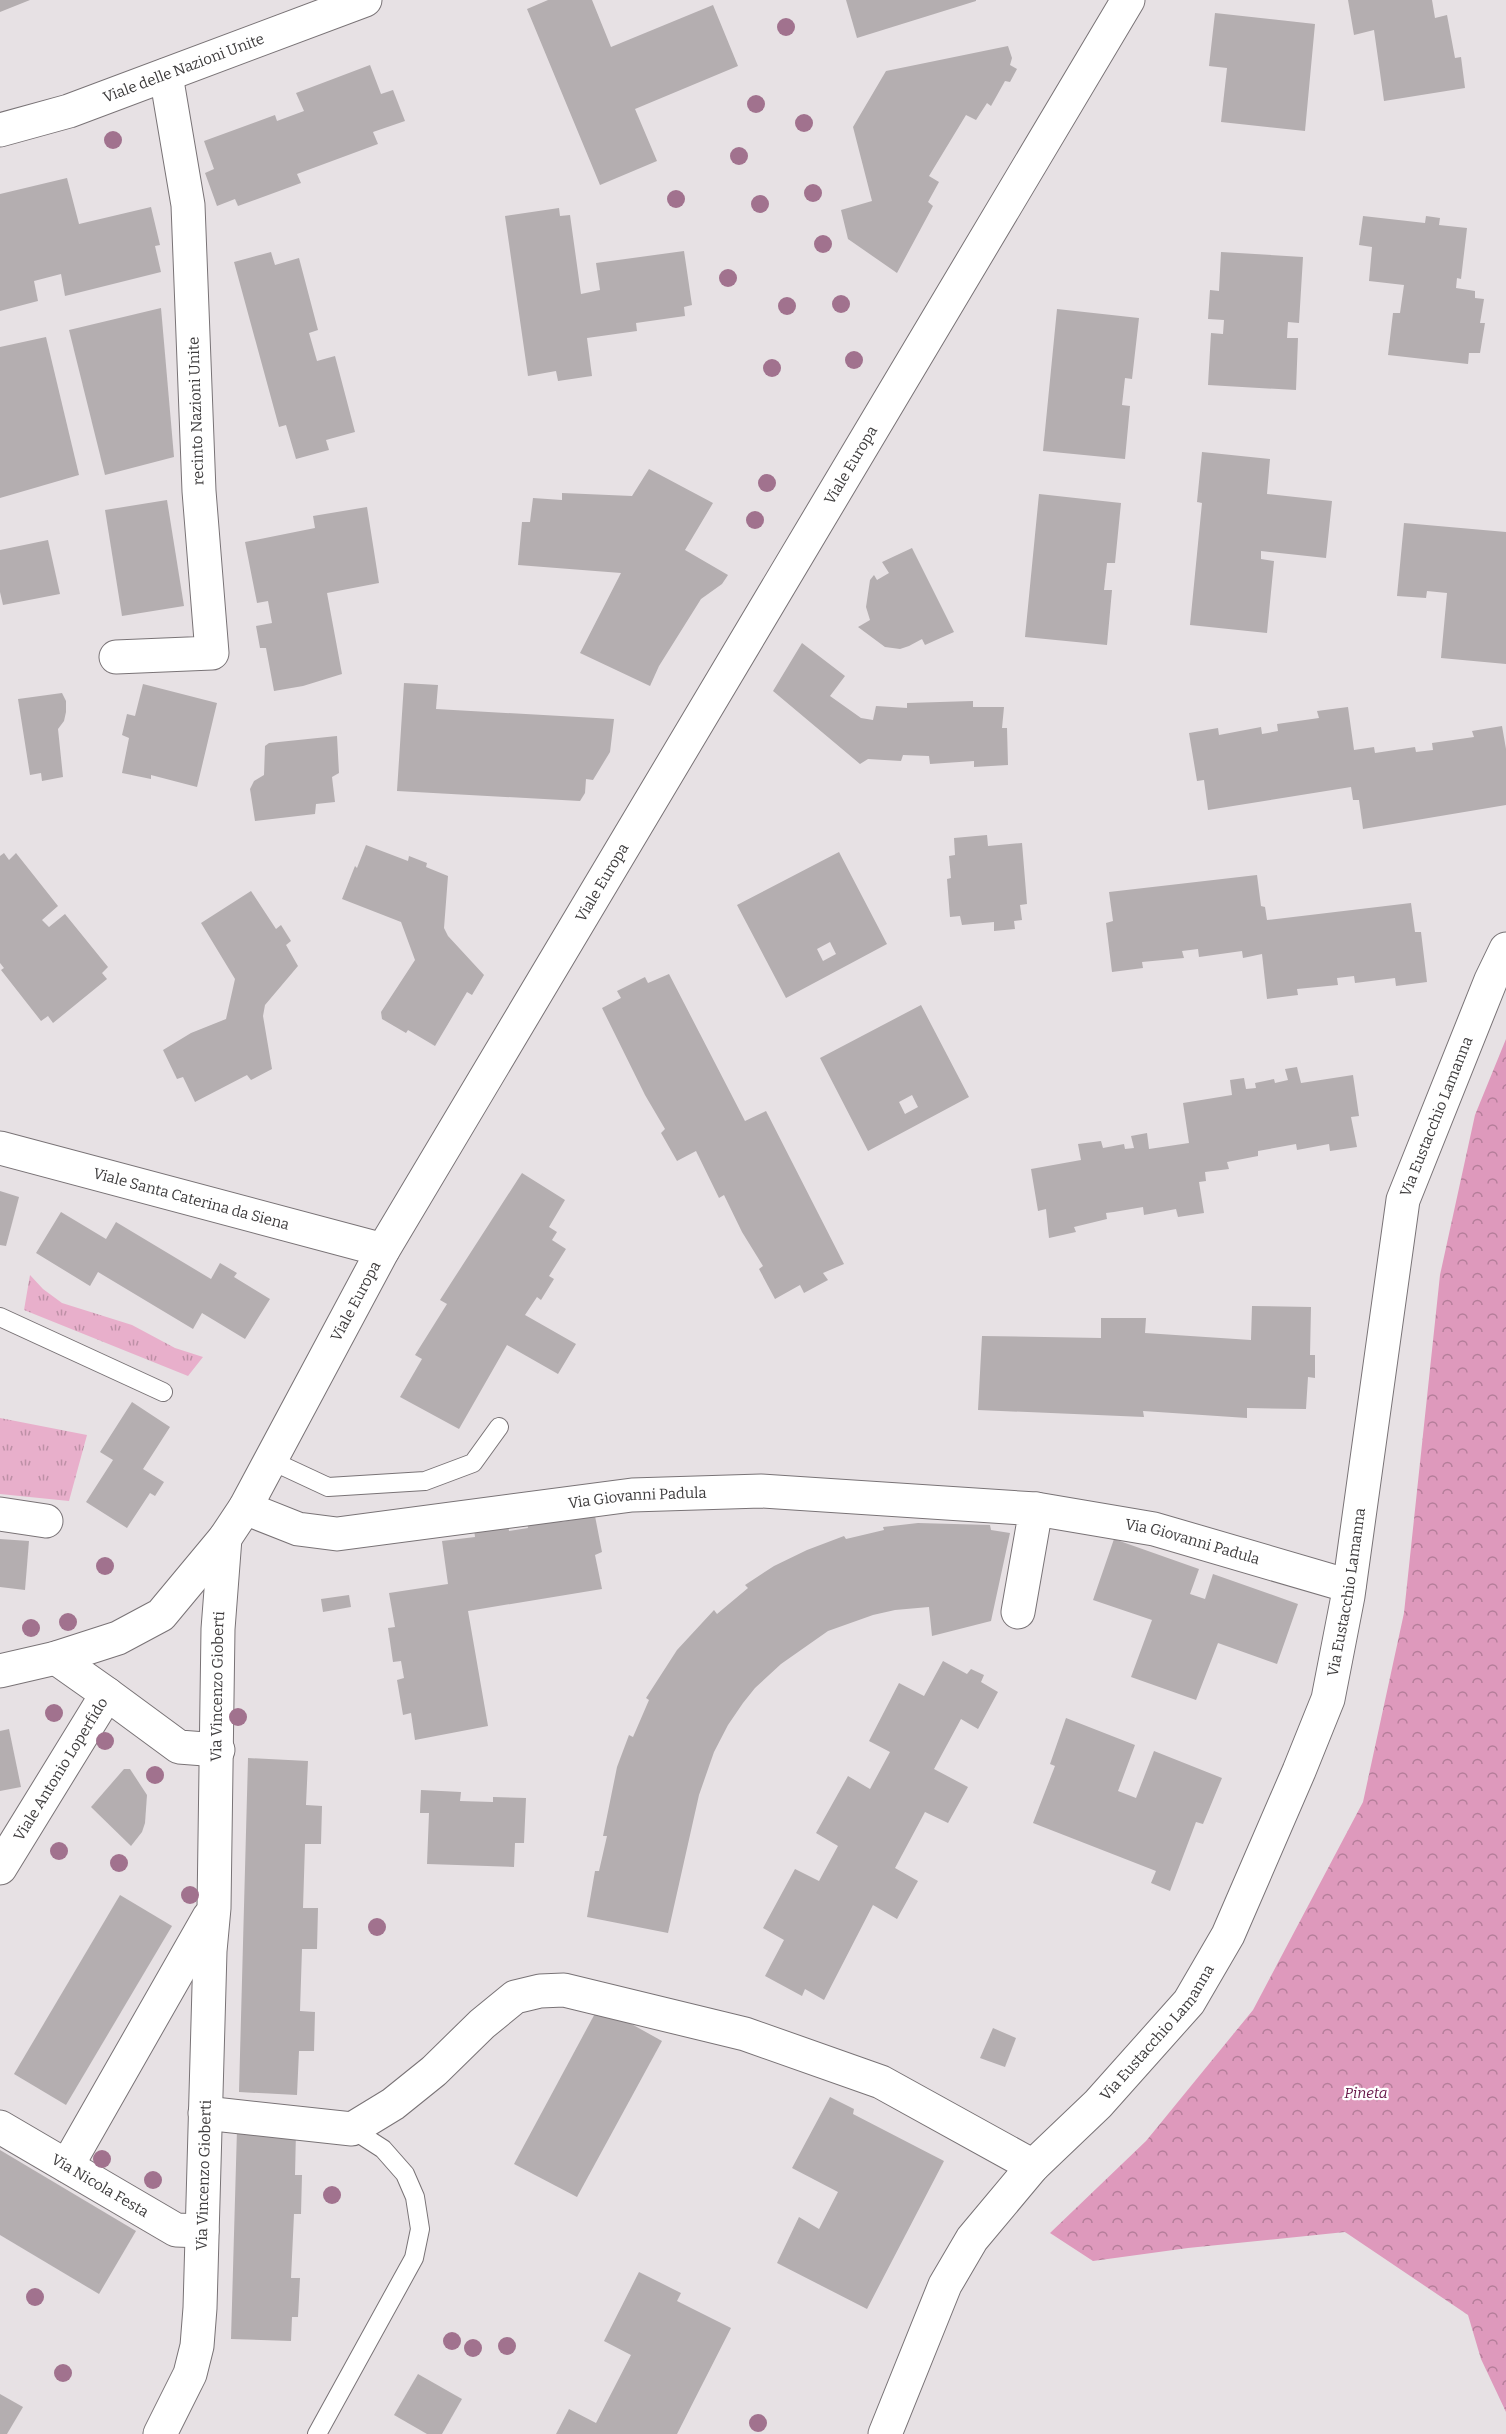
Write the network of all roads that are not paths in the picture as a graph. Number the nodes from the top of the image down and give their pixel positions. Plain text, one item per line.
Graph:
1 (365, 0) edge
2 (1128, 0) edge
3 (166, 75) junction
4 (0, 130) edge
5 (116, 657) dead end
6 (1506, 949) edge
7 (0, 1148) edge
8 (383, 1250) junction
9 (0, 1317) edge
10 (163, 1392) dead end
11 (499, 1427) dead end
12 (270, 1460) junction
13 (245, 1508) junction
14 (1036, 1509) junction
15 (0, 1514) edge
16 (46, 1521) dead end
17 (225, 1538) junction
18 (1349, 1586) junction
19 (1018, 1612) dead end
20 (56, 1658) junction
21 (0, 1671) edge
22 (106, 1694) junction
23 (218, 1750) junction
24 (31, 1817) junction
25 (0, 1825) edge
26 (0, 1868) edge
27 (214, 1908) junction
28 (205, 2113) junction
29 (0, 2127) edge
30 (352, 2129) junction
31 (67, 2166) junction
32 (1033, 2166) junction
33 (202, 2231) junction
34 (160, 2434) edge
35 (316, 2434) edge
36 (885, 2434) edge

1 - 3 street, Viale delle Nazioni Unite
2 - 8 street, Viale Europa
3 - 4 street, Viale delle Nazioni Unite
3 - 5 street, recinto Nazioni Unite
6 - 18 street, Via Eustacchio Lamanna
7 - 8 street, Viale Santa Caterina da Siena
8 - 12 street, Viale Europa
9 - 10 lane
11 - 12 lane
12 - 13 street, Viale Europa
13 - 14 street, Via Giovanni Padula
13 - 17 street, Viale Europa
14 - 18 street, Via Giovanni Padula
14 - 19 street
15 - 16 street
17 - 20 street, Viale Europa
17 - 23 street, Via Vincenzo Gioberti
18 - 32 street, Via Eustacchio Lamanna
20 - 21 street, Viale Europa
20 - 22 street, Viale Antonio Loperfido
22 - 23 street
22 - 24 street, Viale Antonio Loperfido
23 - 27 street, Via Vincenzo Gioberti
24 - 25 street
24 - 26 street, Viale Antonio Loperfido
27 - 28 street, Via Vincenzo Gioberti
27 - 31 street, Via Vincenzo Gioberti
28 - 30 street
28 - 33 street, Via Vincenzo Gioberti
29 - 31 street, Via Nicola Festa
30 - 32 street
30 - 35 lane
31 - 33 street, Via Nicola Festa
32 - 36 street, Via Eustacchio Lamanna
33 - 34 street, Via Vincenzo Gioberti

